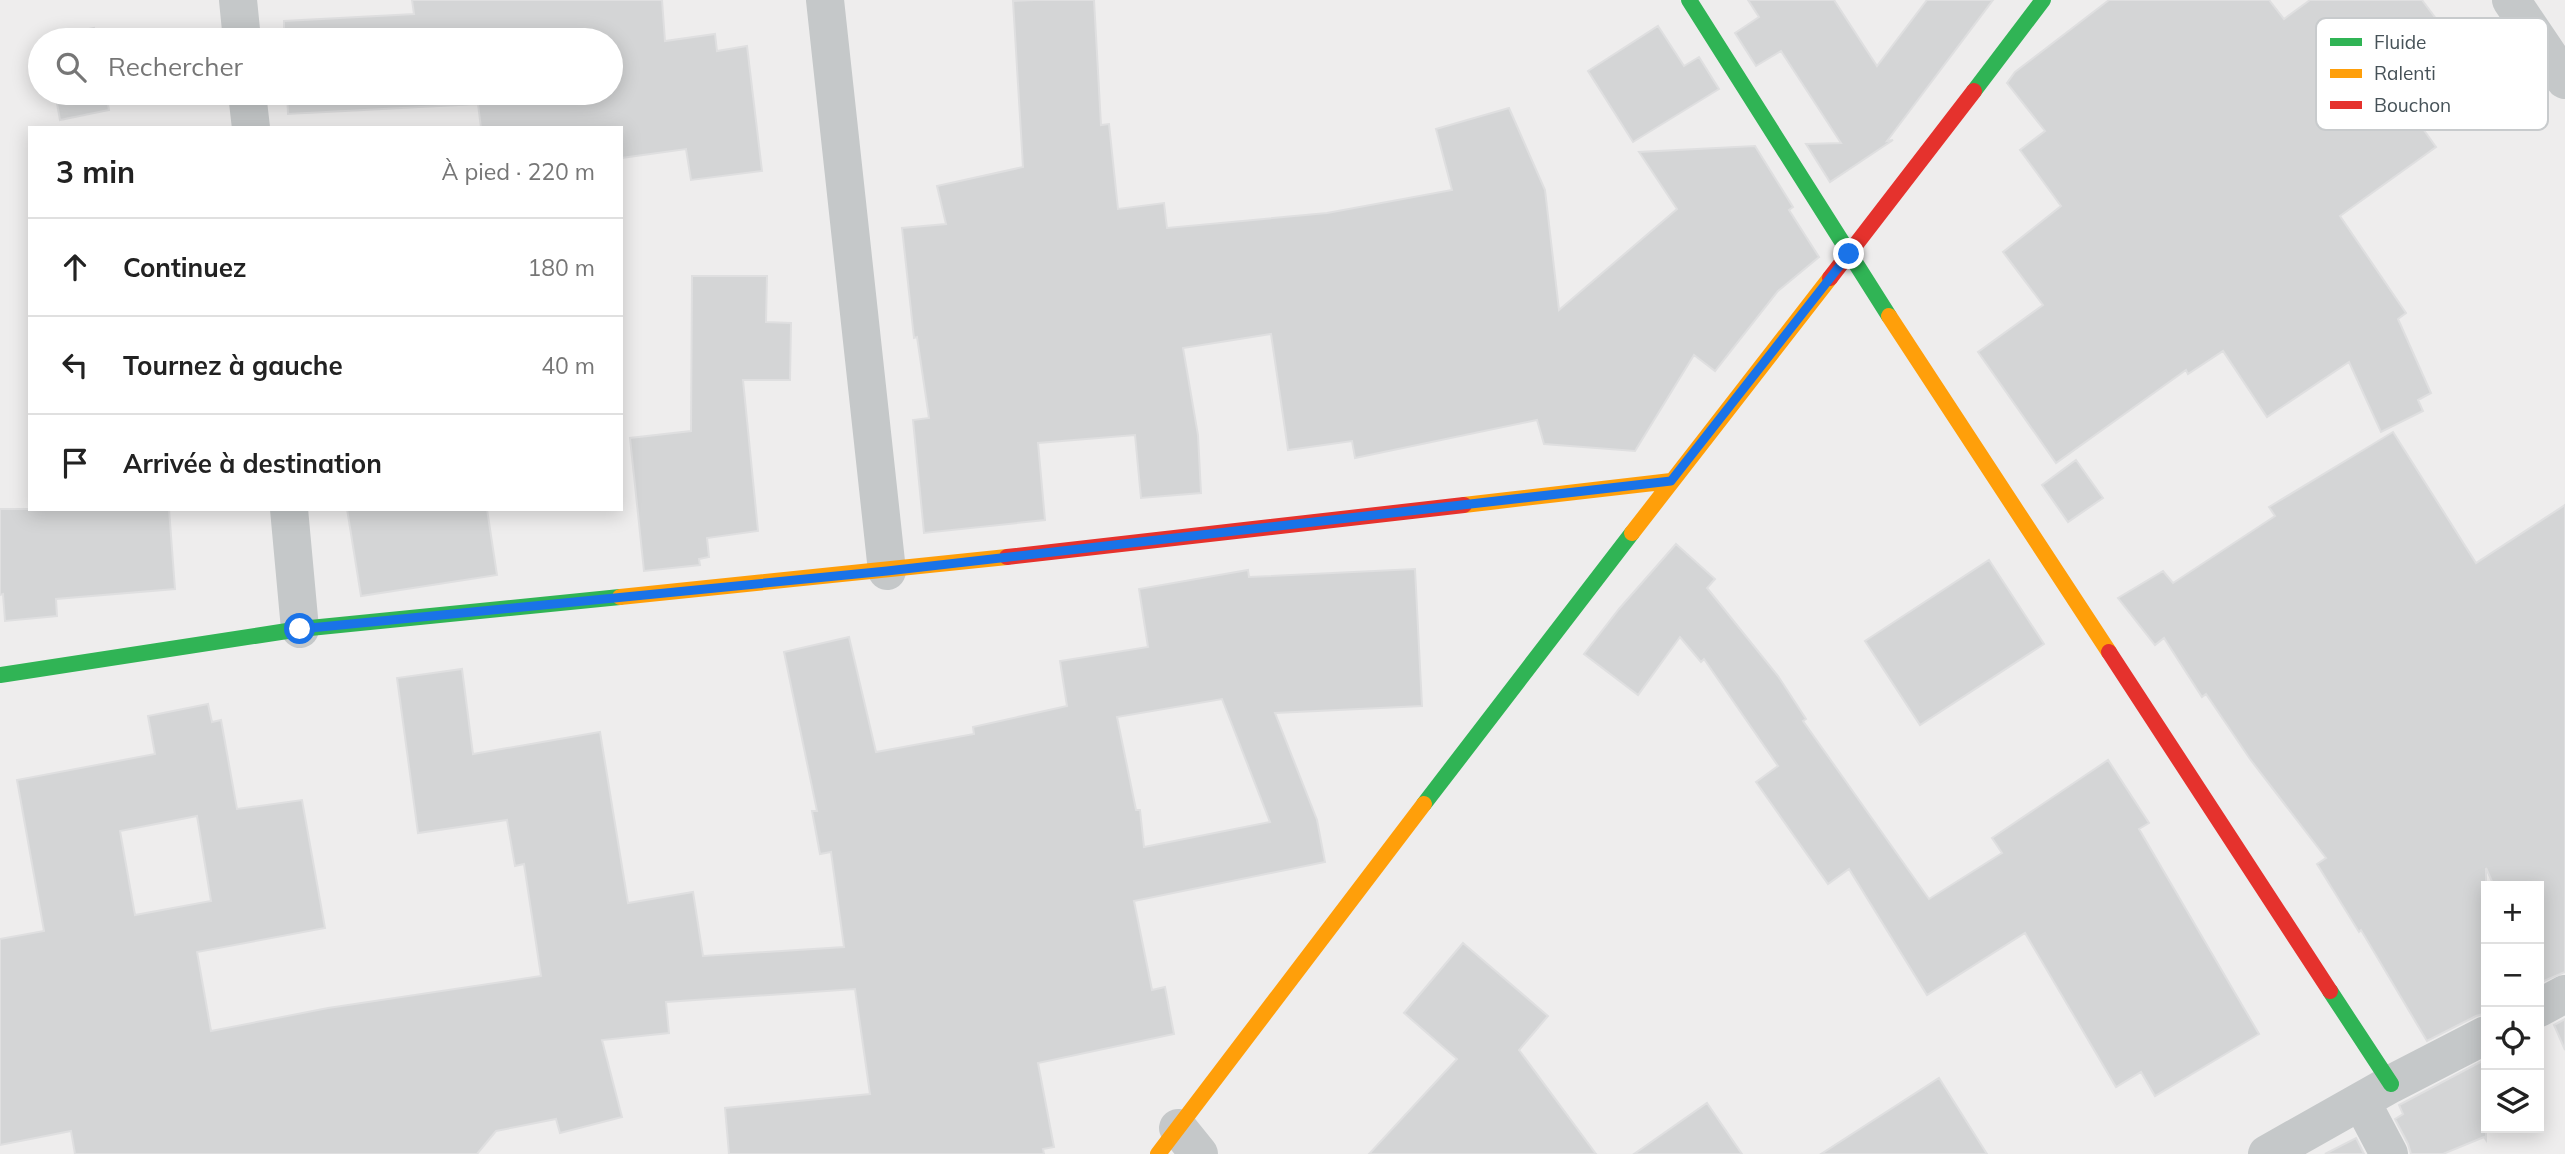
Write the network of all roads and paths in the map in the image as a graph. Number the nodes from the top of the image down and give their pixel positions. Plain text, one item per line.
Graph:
1 (238, 0) edge
2 (825, 0) edge
3 (1689, 0) edge
4 (2043, 0) edge
5 (2511, 0) edge
6 (2523, 18) edge
7 (241, 28) edge
8 (2548, 55) edge
9 (2565, 80) edge
10 (248, 105) edge
11 (251, 126) edge
12 (1849, 254) junction
13 (1671, 481) junction
14 (289, 511) edge
15 (887, 571) junction
16 (300, 629) junction
17 (0, 675) edge
18 (2565, 995) edge
19 (2541, 1007) edge
20 (2481, 1038) edge
21 (2376, 1093) junction
22 (1178, 1145) edge
23 (2267, 1154) edge
24 (2389, 1154) edge

1 - 7 street
2 - 15 street
3 - 12 street
4 - 12 street
5 - 6 street
8 - 9 street
10 - 11 street
12 - 13 street
12 - 21 street
13 - 15 street
13 - 22 street
14 - 16 street
15 - 16 street
16 - 17 street
18 - 19 street
20 - 21 street
21 - 23 street
21 - 24 street

